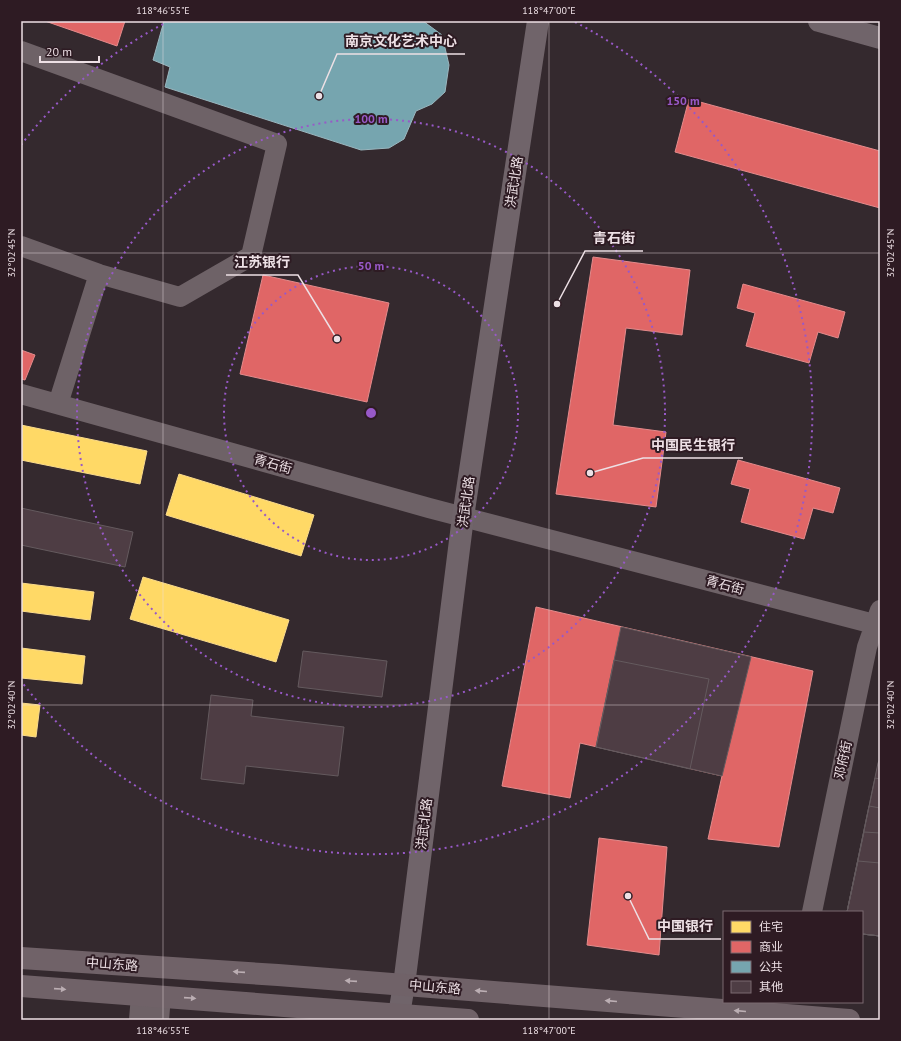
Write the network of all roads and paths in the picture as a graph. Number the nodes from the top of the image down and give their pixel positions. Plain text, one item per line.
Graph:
1 (538, 21) edge
2 (819, 21) edge
3 (880, 38) edge
4 (21, 51) edge
5 (21, 246) edge
6 (99, 274) junction
7 (21, 394) edge
8 (58, 404) dead end
9 (463, 517) junction
10 (877, 617) edge
11 (812, 911) edge
12 (21, 958) edge
13 (404, 985) junction
14 (21, 986) edge
15 (151, 996) junction
16 (792, 1009) edge
17 (399, 1017) edge
18 (139, 1020) edge
19 (160, 1020) edge
20 (468, 1020) edge
21 (849, 1020) edge

1 - 9 main road, 洪武北路
2 - 3 main road
4 - 6 street
5 - 6 street
6 - 8 street
7 - 9 street, 青石街
9 - 10 street, 青石街
9 - 13 main road, 洪武北路
10 - 11 street, 邓府街
13 -> 12 main road, 中山东路
16 -> 13 main road, 中山东路
13 - 17 main road, 洪武北路
14 -> 15 main road
15 -> 17 main road
15 - 18 street
15 - 19 street
16 - 21 main road, 中山东路
17 - 20 main road

